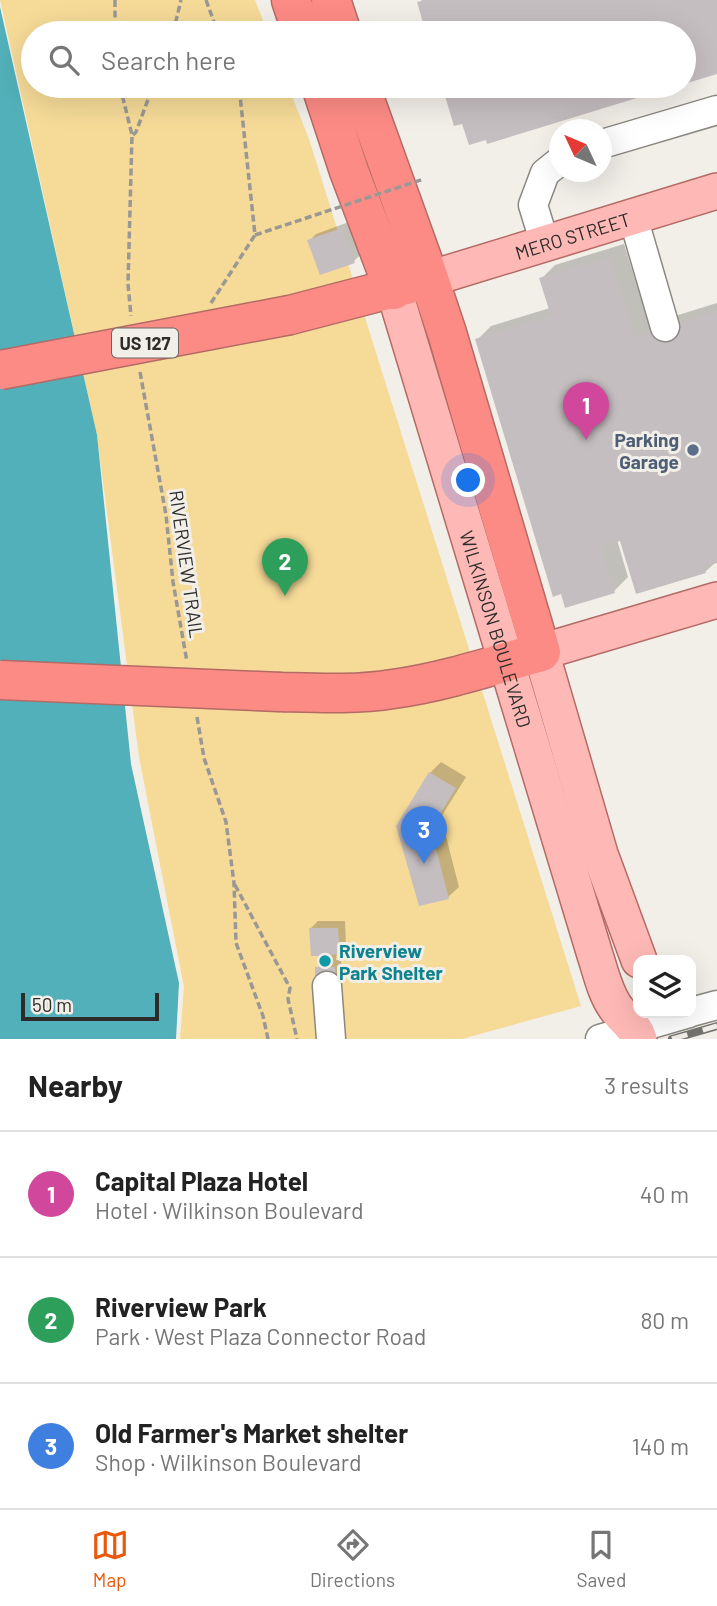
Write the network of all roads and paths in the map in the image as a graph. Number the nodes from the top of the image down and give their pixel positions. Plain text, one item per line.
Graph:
1 (115, 0) edge
2 (181, 0) edge
3 (206, 0) edge
4 (291, 0) edge
5 (331, 0) edge
6 (115, 21) edge
7 (176, 21) edge
8 (214, 21) edge
9 (298, 21) edge
10 (338, 21) edge
11 (123, 98) edge
12 (149, 98) edge
13 (240, 98) edge
14 (325, 98) edge
15 (364, 98) edge
16 (717, 110) edge
17 (132, 135) junction
18 (612, 141) edge
19 (549, 170) edge
20 (425, 179) dead end
21 (717, 191) edge
22 (633, 217) junction
23 (255, 235) junction
24 (545, 244) junction
25 (429, 279) junction
26 (394, 290) junction
27 (204, 313) dead end
28 (665, 327) dead end
29 (133, 328) dead end
30 (139, 366) dead end
31 (0, 370) edge
32 (717, 600) edge
33 (524, 657) junction
34 (189, 673) dead end
35 (0, 680) edge
36 (196, 714) dead end
37 (234, 883) junction
38 (637, 955) edge
39 (360, 972) dead end
40 (331, 980) joint
41 (717, 1004) edge
42 (696, 1010) edge
43 (670, 1018) edge
44 (639, 1027) edge
45 (268, 1039) edge
46 (297, 1039) edge
47 (331, 1039) edge
48 (600, 1039) edge

1 - 6 path
2 - 7 path
3 - 8 path
4 - 9 highway
5 - 10 highway
11 - 17 path
12 - 17 path
13 - 23 path
14 - 26 highway, WILKINSON BOULEVARD
15 - 25 highway, WILKINSON BOULEVARD
16 - 18 street
17 - 29 path
19 - 24 street
20 - 23 path, bridge
21 - 22 main road, MERO STREET
22 - 24 main road, MERO STREET
22 - 28 street
23 - 27 path
24 - 25 main road, MERO STREET
25 - 26 highway
25 - 33 highway, WILKINSON BOULEVARD
26 - 31 highway, US 127, bridge
26 - 33 main road, WILKINSON BOULEVARD
30 - 34 path, RIVERVIEW TRAIL
32 - 33 main road
33 - 35 highway, bridge
33 - 38 main road, WILKINSON BOULEVARD
33 - 44 main road, WILKINSON BOULEVARD
36 - 37 path
37 - 45 path
37 - 46 path
39 - 40 path
40 - 47 street
41 - 42 street
43 - 44 street
44 - 48 street

